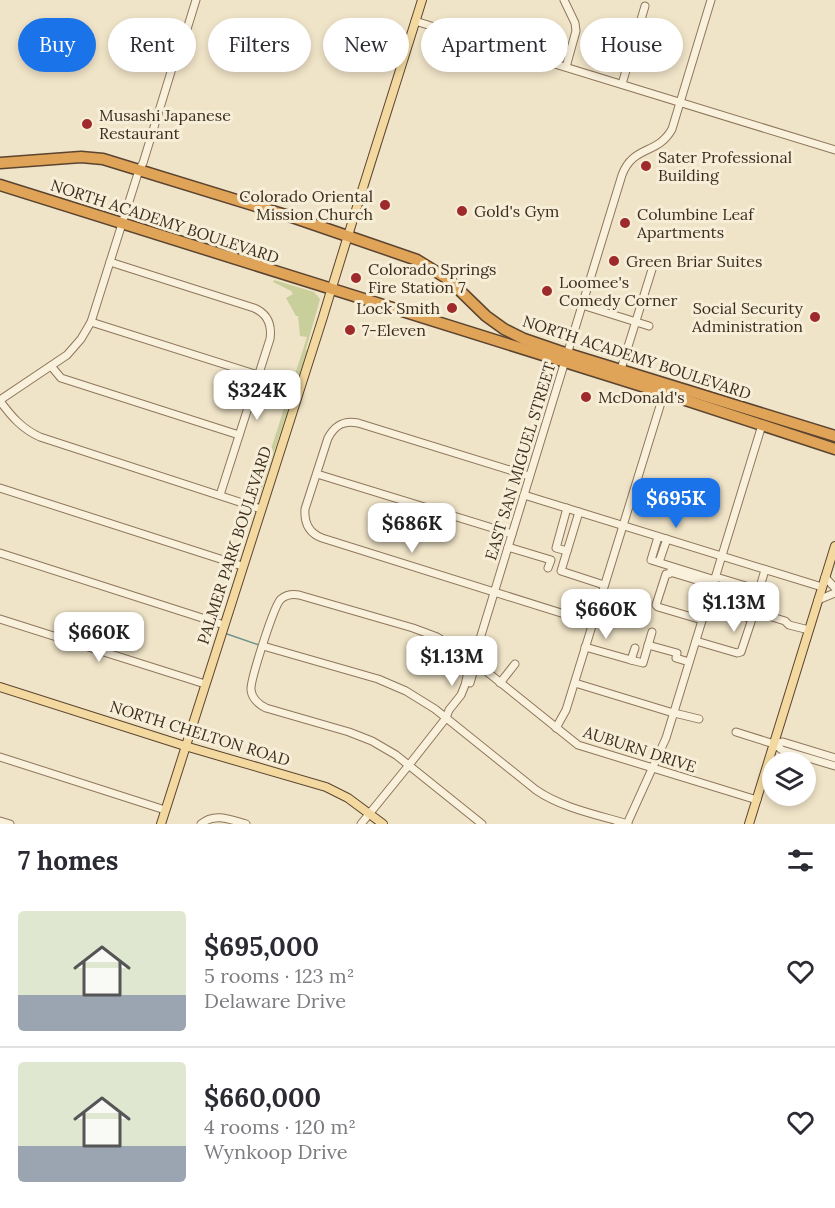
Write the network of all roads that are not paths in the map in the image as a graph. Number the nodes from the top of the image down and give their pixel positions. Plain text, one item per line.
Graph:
1 (196, 0) edge
2 (422, 0) edge
3 (564, 0) edge
4 (711, 0) edge
5 (645, 6) dead end
6 (415, 21) junction
7 (421, 23) edge
8 (568, 60) edge
9 (568, 68) edge
10 (622, 84) junction
11 (680, 102) junction
12 (835, 150) edge
13 (0, 163) edge
14 (139, 170) junction
15 (0, 185) edge
16 (122, 223) junction
17 (347, 235) junction
18 (110, 262) junction
19 (654, 263) dead end
20 (332, 289) junction
21 (582, 305) junction
22 (90, 322) junction
23 (636, 322) junction
24 (649, 326) dead end
25 (566, 358) junction
26 (51, 366) junction
27 (621, 369) junction
28 (258, 375) junction
29 (664, 393) junction
30 (0, 401) edge
31 (336, 416) dead end
32 (340, 424) junction
33 (762, 425) junction
34 (239, 435) junction
35 (835, 436) edge
36 (835, 449) edge
37 (317, 474) junction
38 (529, 476) junction
39 (0, 488) edge
40 (220, 495) junction
41 (524, 495) junction
42 (261, 508) junction
43 (567, 508) junction
44 (579, 512) junction
45 (307, 526) junction
46 (622, 526) junction
47 (299, 531) dead end
48 (512, 534) junction
49 (658, 537) junction
50 (667, 539) junction
51 (835, 546) edge
52 (508, 547) junction
53 (567, 551) junction
54 (0, 553) edge
55 (722, 556) junction
56 (659, 562) junction
57 (243, 566) junction
58 (548, 568) dead end
59 (765, 570) junction
60 (825, 577) junction
61 (715, 581) junction
62 (604, 585) junction
63 (822, 587) junction
64 (835, 588) edge
65 (494, 592) junction
66 (835, 593) edge
67 (818, 600) junction
68 (708, 602) junction
69 (0, 619) edge
70 (702, 620) junction
71 (593, 622) junction
72 (224, 625) junction
73 (809, 630) junction
74 (652, 632) dead end
75 (696, 641) junction
76 (648, 645) junction
77 (263, 646) junction
78 (585, 647) junction
79 (635, 648) dead end
80 (631, 660) junction
81 (474, 661) junction
82 (689, 662) junction
83 (515, 664) dead end
84 (500, 683) junction
85 (575, 683) junction
86 (205, 684) junction
87 (0, 687) edge
88 (674, 713) junction
89 (446, 718) junction
90 (699, 719) dead end
91 (556, 728) junction
92 (736, 732) dead end
93 (774, 744) junction
94 (185, 746) junction
95 (0, 757) edge
96 (835, 758) edge
97 (408, 765) junction
98 (835, 766) edge
99 (653, 768) junction
100 (757, 800) junction
101 (165, 810) junction
102 (369, 813) junction
103 (0, 821) edge
104 (10, 824) edge
105 (161, 824) edge
106 (201, 824) edge
107 (246, 824) edge
108 (361, 824) edge
109 (383, 824) edge
110 (482, 824) edge
111 (628, 824) edge
112 (749, 824) edge

1 - 14 street
2 - 6 main road, PALMER PARK BOULEVARD
3 - 8 street
4 - 11 street, EAST SAN MIGUEL STREET
5 - 10 street
6 - 7 street
6 - 17 main road, PALMER PARK BOULEVARD
9 - 10 street
10 - 11 street
11 - 12 street
11 - 21 street, EAST SAN MIGUEL STREET
13 - 14 highway, NORTH ACADEMY BOULEVARD
14 - 16 street
14 - 17 highway, NORTH ACADEMY BOULEVARD
15 - 16 highway, NORTH ACADEMY BOULEVARD
16 - 18 street
16 - 20 highway, NORTH ACADEMY BOULEVARD
17 - 20 main road, PALMER PARK BOULEVARD
17 - 25 highway, NORTH ACADEMY BOULEVARD
18 - 22 street
18 - 28 street
19 - 23 street
20 - 25 highway, NORTH ACADEMY BOULEVARD
20 - 42 main road, PALMER PARK BOULEVARD
21 - 23 street
21 - 25 street, EAST SAN MIGUEL STREET
22 - 26 street
22 - 28 street
23 - 24 street
23 - 27 street
25 - 27 highway, NORTH ACADEMY BOULEVARD
25 - 29 highway, NORTH ACADEMY BOULEVARD
25 - 38 street, EAST SAN MIGUEL STREET
26 - 30 street
26 - 34 street
27 - 35 highway, NORTH ACADEMY BOULEVARD
28 - 34 street
29 - 33 highway, NORTH ACADEMY BOULEVARD
29 - 46 street
30 - 40 street
31 - 32 street
32 - 37 street
32 - 38 street
33 - 36 highway, NORTH ACADEMY BOULEVARD
33 - 55 street
34 - 40 street
37 - 45 street
37 - 48 street
38 - 41 street, EAST SAN MIGUEL STREET
39 - 57 street
40 - 42 street
41 - 43 street
41 - 48 street, EAST SAN MIGUEL STREET
42 - 57 main road, PALMER PARK BOULEVARD
43 - 44 street
43 - 53 street
44 - 46 street
44 - 53 street
45 - 47 street
45 - 65 street
46 - 49 street
46 - 62 street
48 - 52 street, EAST SAN MIGUEL STREET
49 - 50 street
49 - 56 street
50 - 55 street
50 - 56 street
51 - 60 main road
52 - 58 street
52 - 65 street, EAST SAN MIGUEL STREET
53 - 62 street
54 - 72 street
55 - 59 street
55 - 61 street
56 - 61 street
57 - 72 main road, PALMER PARK BOULEVARD
59 - 61 street
59 - 63 street
60 - 63 main road
60 - 64 street
61 - 68 street
61 - 70 street
62 - 71 street
63 - 67 main road
65 - 71 street
65 - 81 street, EAST SAN MIGUEL STREET
66 - 67 street
67 - 73 main road
68 - 70 street
68 - 73 street
68 - 75 street
69 - 86 street
70 - 75 street
71 - 78 street
72 - 86 main road, PALMER PARK BOULEVARD
73 - 93 main road
74 - 76 street
75 - 82 street
76 - 80 street
76 - 82 street
77 - 81 street, AUBURN DRIVE
77 - 89 street
77 - 97 street, AUBURN DRIVE
78 - 80 street
78 - 85 street
79 - 80 street
81 - 84 street, AUBURN DRIVE
81 - 89 street, EAST SAN MIGUEL STREET
82 - 88 street
83 - 84 street
84 - 91 street, AUBURN DRIVE
85 - 88 street
85 - 91 street
86 - 94 main road, PALMER PARK BOULEVARD
87 - 94 main road, NORTH CHELTON ROAD
88 - 90 street
88 - 99 street
89 - 97 street, EAST SAN MIGUEL STREET
89 - 111 street
91 - 99 street, AUBURN DRIVE
92 - 93 street
93 - 96 street
93 - 98 street
93 - 100 main road
94 - 101 main road, PALMER PARK BOULEVARD
94 - 102 main road, NORTH CHELTON ROAD
95 - 101 street
97 - 102 street, EAST SAN MIGUEL STREET
97 - 110 street
99 - 100 street, AUBURN DRIVE
99 - 111 street
100 - 112 main road
101 - 105 main road, PALMER PARK BOULEVARD
102 - 108 street, EAST SAN MIGUEL STREET
102 - 109 main road, NORTH CHELTON ROAD
103 - 104 street
106 - 107 street

